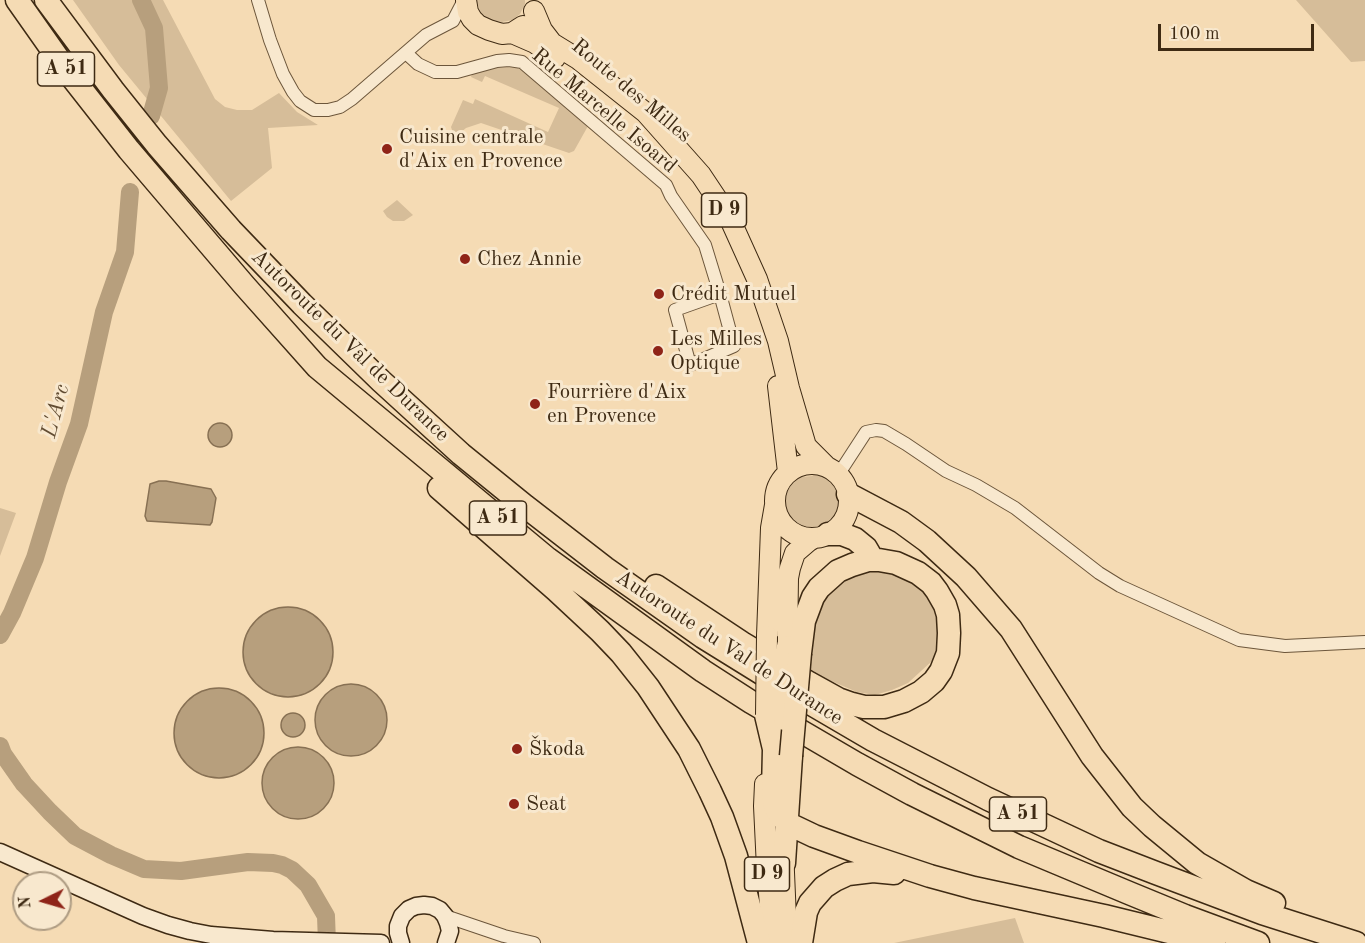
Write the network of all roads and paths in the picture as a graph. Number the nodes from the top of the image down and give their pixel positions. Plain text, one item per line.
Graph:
1 (17, 0) edge
2 (46, 0) edge
3 (258, 0) edge
4 (465, 0) edge
5 (533, 9) edge
6 (453, 21) junction
7 (478, 25) junction
8 (512, 33) junction
9 (406, 53) junction
10 (720, 294) junction
11 (317, 367) junction
12 (381, 381) junction
13 (788, 472) junction
14 (837, 478) junction
15 (775, 505) junction
16 (821, 536) junction
17 (873, 560) junction
18 (1365, 642) edge
19 (793, 649) junction
20 (766, 715) joint
21 (779, 751) junction
22 (784, 819) junction
23 (0, 852) edge
24 (784, 863) joint
25 (974, 888) junction
26 (445, 916) junction
27 (398, 926) junction
28 (478, 927) junction
29 (1365, 939) edge
30 (447, 941) edge
31 (373, 942) edge
32 (401, 943) edge
33 (534, 943) edge
34 (759, 943) edge
35 (773, 943) edge
36 (787, 943) edge
37 (801, 943) edge
38 (1214, 943) edge
39 (1258, 943) edge
40 (1356, 943) edge

1 - 11 highway, Autoroute du Val de Durance / A 51
2 - 12 highway, Autoroute du Val de Durance / A 51
3 - 9 street
4 - 6 street
4 - 7 main road
5 - 8 main road
5 - 14 main road, Route des Milles / D 9
6 - 7 street
6 - 9 street
7 - 8 main road, Route des Milles
8 - 13 main road, Route des Milles / D 9
9 - 10 street, Rue Marcelle Isoard
10 - 10 street, Rue Marcelle Isoard
11 - 34 highway
11 - 39 highway, Autoroute du Val de Durance / A 51
12 - 17 highway
12 - 40 highway, Autoroute du Val de Durance / A 51
13 - 14 main road
13 - 15 main road
14 - 16 main road
14 - 18 street
14 - 29 highway
15 - 16 main road
15 - 20 main road, bridge
16 - 17 highway
16 - 19 main road
17 - 19 highway
19 - 21 highway, bridge
20 - 21 highway
21 - 22 highway
21 - 35 main road, D 9
22 - 24 highway
22 - 25 highway
23 - 31 main road
24 - 36 main road, D 9
25 - 37 highway
25 - 38 highway
26 - 27 main road
26 - 28 street
26 - 30 main road
27 - 31 main road
27 - 32 main road
28 - 30 street
28 - 33 street

